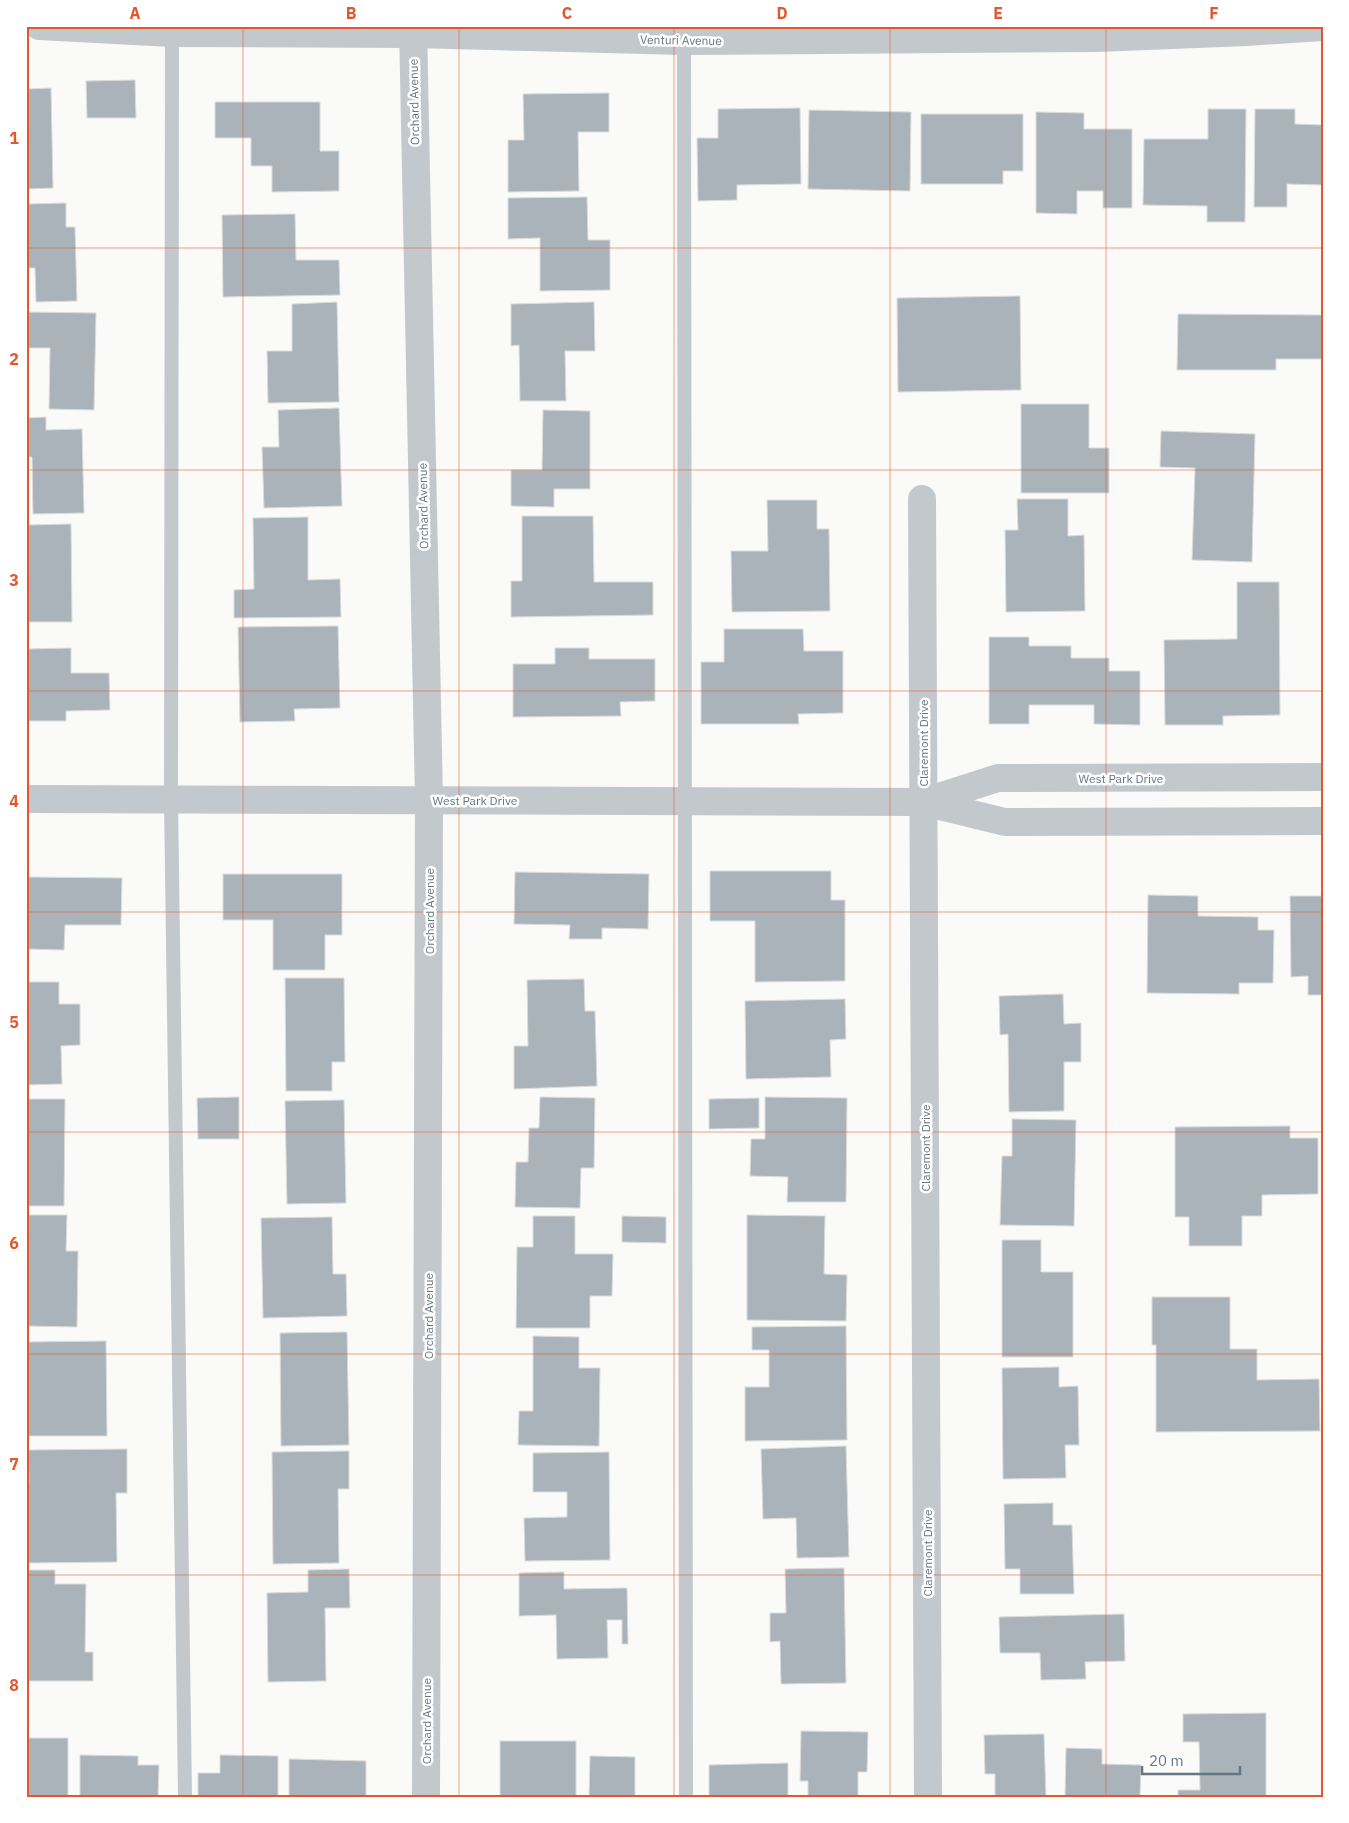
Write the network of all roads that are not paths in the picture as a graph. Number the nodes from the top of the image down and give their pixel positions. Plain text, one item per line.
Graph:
1 (39, 26) edge
2 (1323, 27) edge
3 (172, 30) edge
4 (412, 30) edge
5 (1096, 32) edge
6 (684, 41) junction
7 (922, 499) dead end
8 (1323, 777) edge
9 (26, 798) edge
10 (171, 799) junction
11 (429, 800) junction
12 (684, 801) junction
13 (923, 802) junction
14 (1323, 821) edge
15 (185, 1797) edge
16 (426, 1797) edge
17 (686, 1797) edge
18 (928, 1797) edge

1 - 3 street, Venturi Avenue
2 - 5 street, Venturi Avenue
3 - 4 street, Venturi Avenue
3 - 10 lane
4 - 6 street, Venturi Avenue
4 - 11 street, Orchard Avenue
5 - 6 street, Venturi Avenue
6 - 12 lane
7 - 13 street, Claremont Drive
8 - 13 street, West Park Drive
9 - 10 street, West Park Drive
10 - 11 street, West Park Drive
10 - 15 lane
11 - 12 street, West Park Drive
11 - 16 street, Orchard Avenue
12 - 13 street, West Park Drive
12 - 17 lane
13 - 14 street, West Park Drive
13 - 18 street, Claremont Drive

